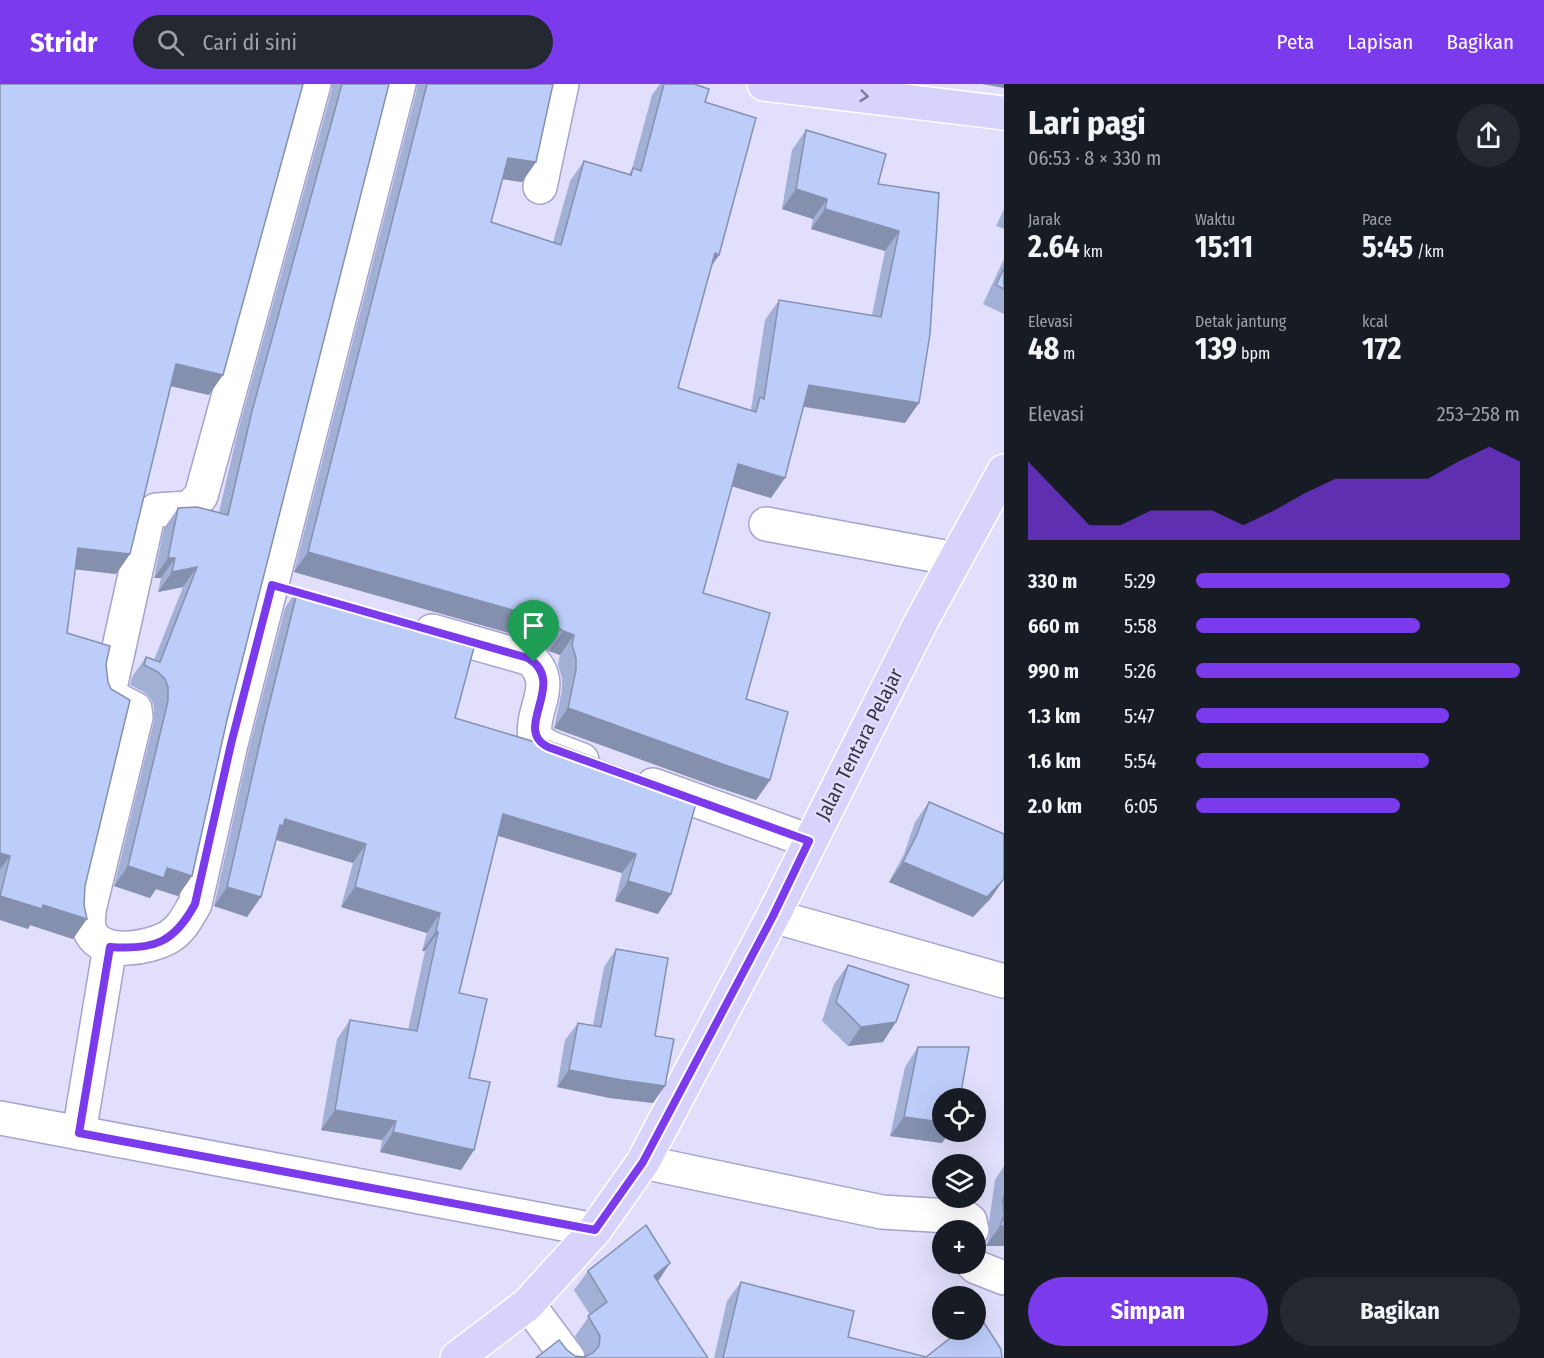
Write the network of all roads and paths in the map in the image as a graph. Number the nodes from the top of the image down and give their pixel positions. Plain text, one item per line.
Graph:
1 (314, 84) edge
2 (399, 84) edge
3 (562, 84) edge
4 (764, 84) edge
5 (1004, 113) edge
6 (540, 187) dead end
7 (1004, 471) edge
8 (766, 524) dead end
9 (955, 559) junction
10 (272, 585) junction
11 (303, 595) edge
12 (399, 622) edge
13 (809, 841) junction
14 (773, 916) junction
15 (110, 947) junction
16 (1004, 981) edge
17 (0, 1118) edge
18 (79, 1133) junction
19 (643, 1162) junction
20 (969, 1220) edge
21 (595, 1230) junction
22 (986, 1271) edge
23 (1004, 1278) edge
24 (528, 1304) junction
25 (457, 1358) edge
26 (568, 1358) edge

1 - 15 street
2 - 10 street
3 - 6 street
4 -> 5 main road
7 - 9 main road, Jalan Tentara Pelajar
8 - 9 street
9 - 13 main road, Jalan Tentara Pelajar
10 - 11 street
10 - 15 street
12 - 13 street
13 - 14 main road, Jalan Tentara Pelajar
14 - 16 street
14 - 19 main road, Jalan Tentara Pelajar
15 - 18 street
17 - 18 street
18 - 21 street
19 - 20 street
19 - 21 main road, Jalan Tentara Pelajar
21 - 24 main road, Jalan Tentara Pelajar
22 - 23 street
24 - 25 main road, Jalan Tentara Pelajar
24 - 26 street

